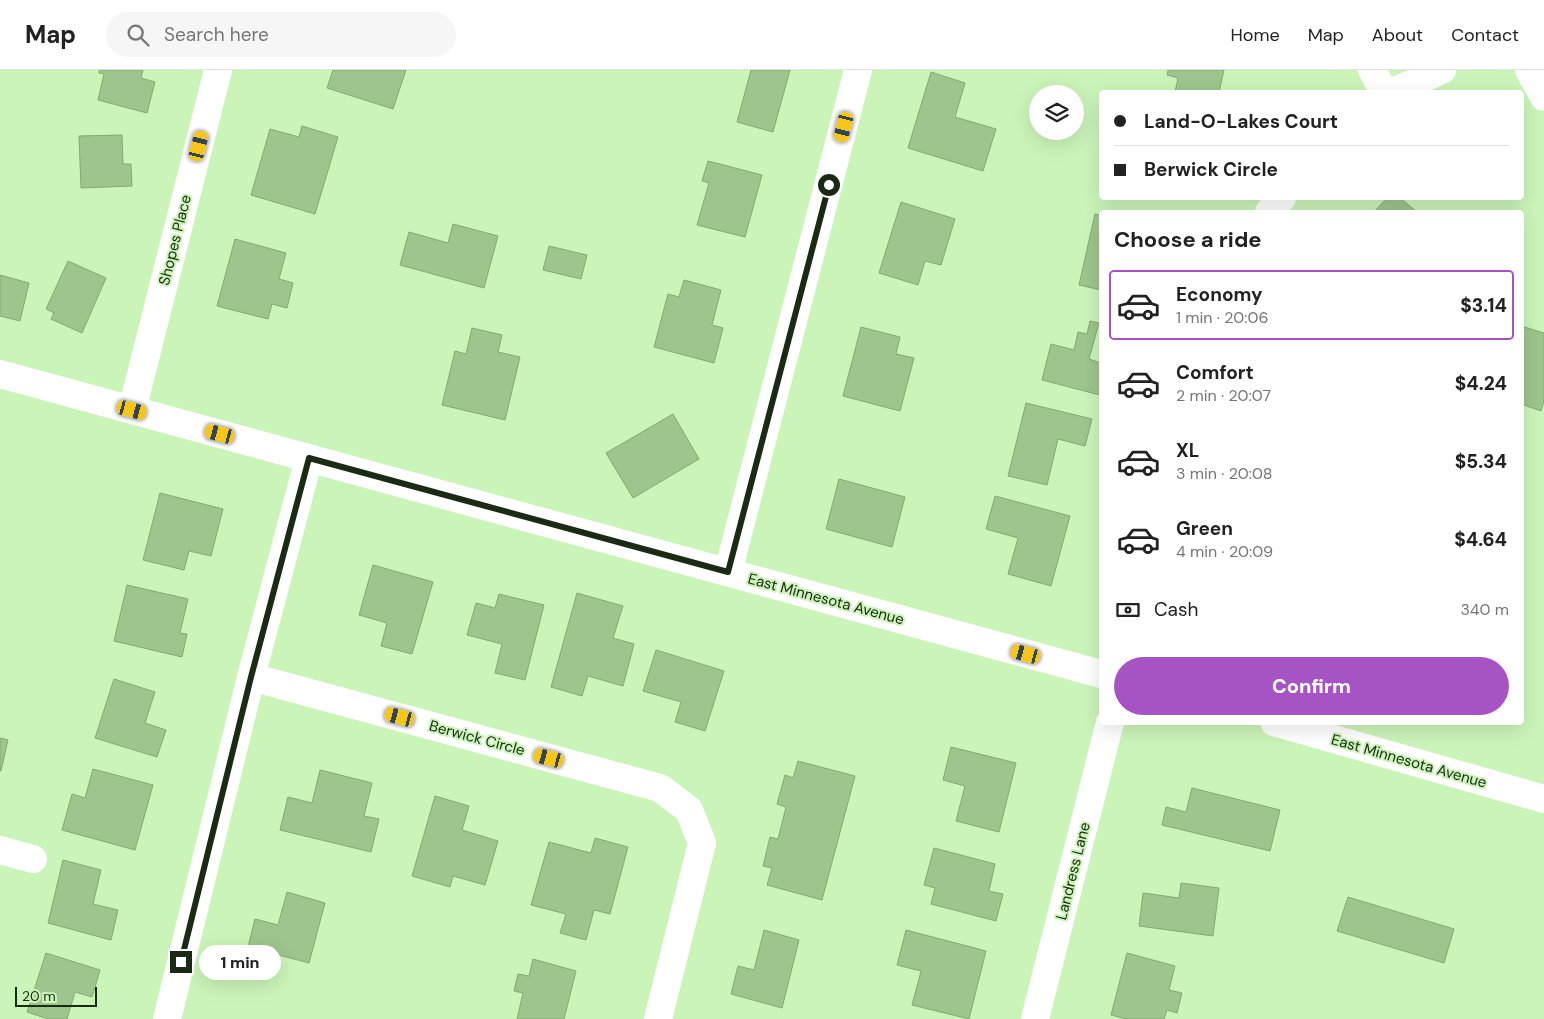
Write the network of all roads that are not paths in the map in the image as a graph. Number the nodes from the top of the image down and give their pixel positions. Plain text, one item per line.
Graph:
1 (218, 70) edge
2 (858, 70) edge
3 (1372, 70) edge
4 (1442, 70) edge
5 (1529, 70) edge
6 (1383, 90) edge
7 (1397, 90) edge
8 (1544, 97) edge
9 (1280, 200) edge
10 (1271, 210) edge
11 (0, 374) edge
12 (132, 410) junction
13 (309, 458) junction
14 (728, 572) junction
15 (1099, 673) edge
16 (251, 677) junction
17 (1109, 725) edge
18 (1285, 725) edge
19 (1544, 799) edge
20 (0, 850) edge
21 (34, 859) dead end
22 (166, 1019) edge
23 (658, 1019) edge
24 (1036, 1019) edge

1 - 12 street, Shopes Place
2 - 14 street
3 - 6 street
4 - 7 street
5 - 8 street
9 - 10 street
11 - 12 street, East Minnesota Avenue
12 - 13 street, East Minnesota Avenue
13 - 14 street, East Minnesota Avenue
13 - 16 street
14 - 15 street, East Minnesota Avenue
16 - 22 street
16 - 23 street, Berwick Circle
17 - 24 street, Landress Lane
18 - 19 street, East Minnesota Avenue
20 - 21 street

